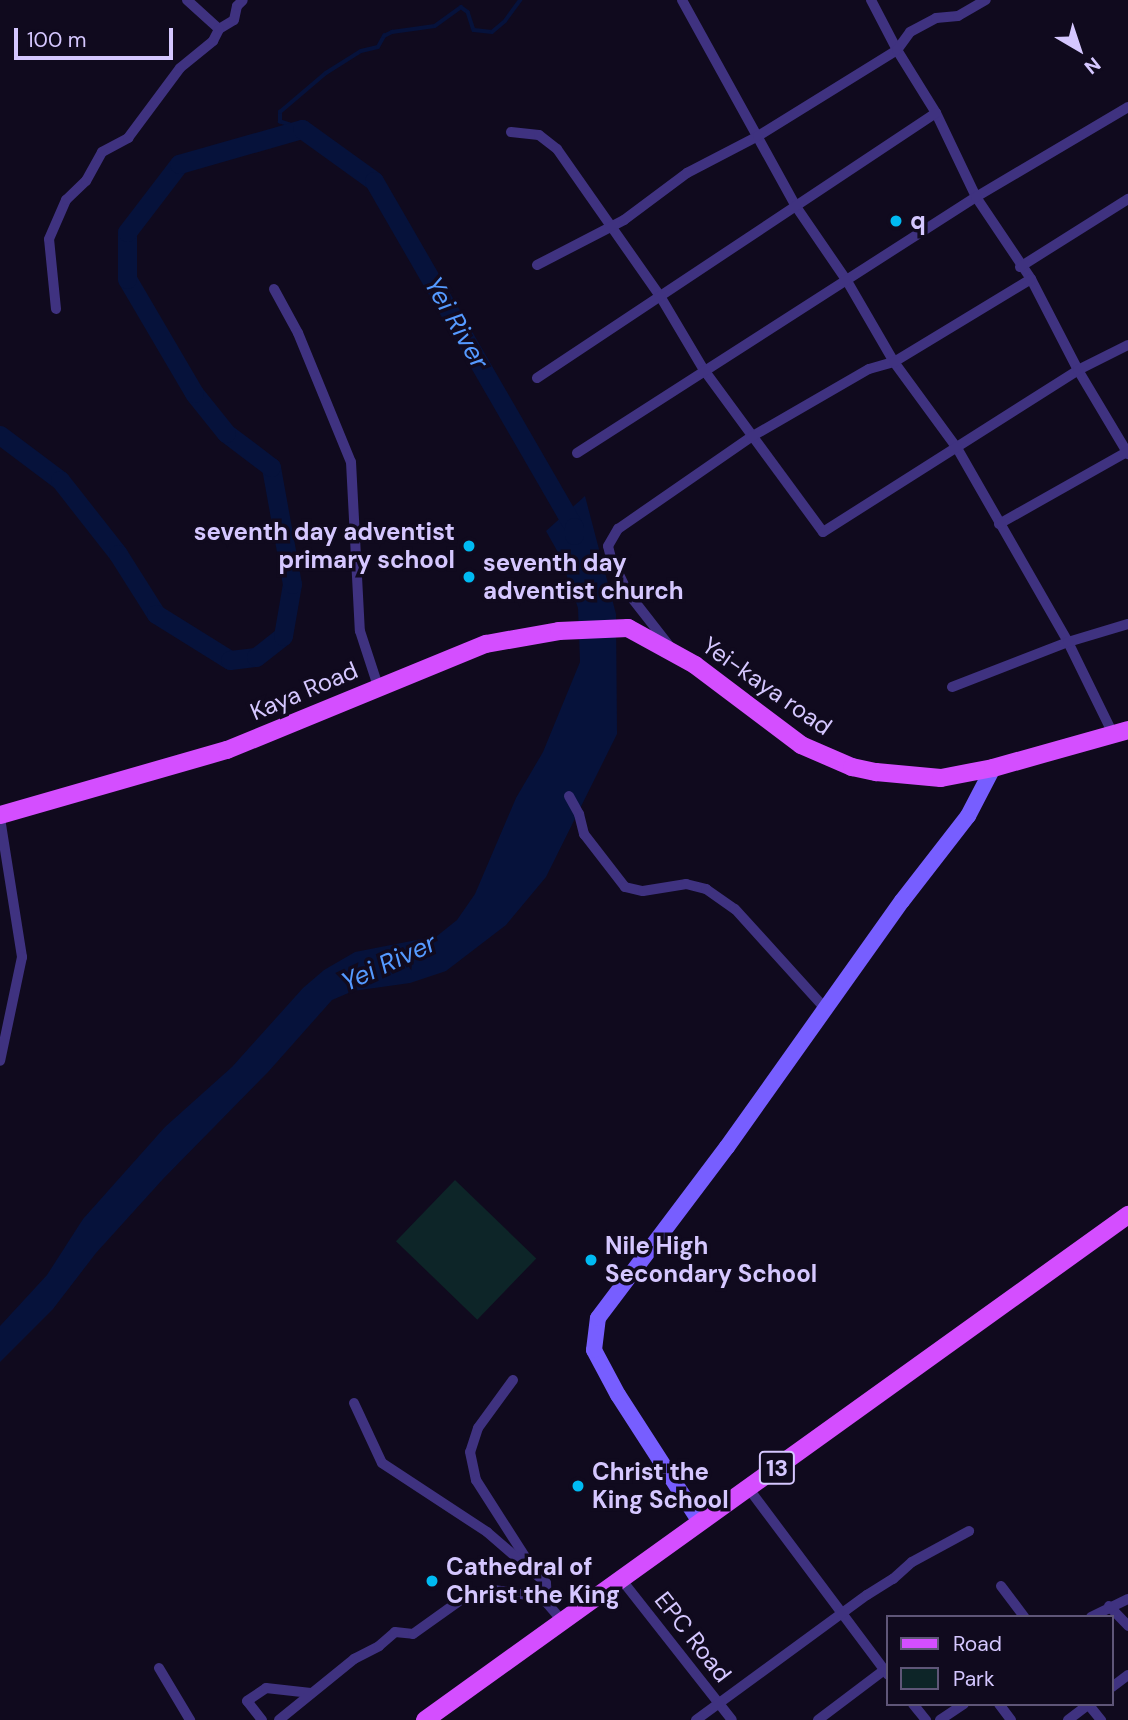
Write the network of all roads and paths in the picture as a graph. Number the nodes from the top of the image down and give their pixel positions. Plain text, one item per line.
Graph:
1 (187, 0) edge
2 (243, 0) edge
3 (682, 0) edge
4 (870, 0) edge
5 (986, 0) edge
6 (219, 29) junction
7 (897, 50) junction
8 (1128, 107) edge
9 (936, 113) junction
10 (511, 132) dead end
11 (758, 136) junction
12 (976, 197) junction
13 (1128, 199) edge
14 (797, 208) junction
15 (613, 226) junction
16 (537, 265) dead end
17 (1020, 267) junction
18 (1031, 279) junction
19 (847, 281) junction
20 (274, 289) dead end
21 (660, 296) junction
22 (56, 309) dead end
23 (1128, 345) edge
24 (894, 362) junction
25 (704, 370) junction
26 (1078, 370) junction
27 (537, 378) dead end
28 (751, 437) junction
29 (957, 448) junction
30 (577, 453) dead end
31 (1128, 453) edge
32 (999, 524) junction
33 (1128, 624) edge
34 (628, 628) joint
35 (1068, 642) junction
36 (673, 651) junction
37 (379, 686) junction
38 (952, 687) dead end
39 (1121, 732) edge
40 (993, 768) junction
41 (569, 796) dead end
42 (0, 817) edge
43 (824, 1007) junction
44 (0, 1061) edge
45 (1128, 1214) edge
46 (513, 1380) dead end
47 (354, 1403) dead end
48 (749, 1489) junction
49 (699, 1522) junction
50 (969, 1531) dead end
51 (536, 1574) junction
52 (621, 1580) junction
53 (1001, 1586) dead end
54 (1128, 1599) edge
55 (547, 1603) junction
56 (1109, 1606) junction
57 (844, 1612) junction
58 (1023, 1615) edge
59 (1094, 1615) edge
60 (563, 1622) junction
61 (1128, 1626) edge
62 (159, 1668) dead end
63 (886, 1672) edge
64 (311, 1693) junction
65 (718, 1702) junction
66 (915, 1706) edge
67 (961, 1706) edge
68 (1086, 1706) edge
69 (1090, 1706) edge
70 (729, 1716) edge
71 (190, 1720) edge
72 (261, 1720) edge
73 (279, 1720) edge
74 (425, 1720) edge
75 (696, 1720) edge
76 (717, 1720) edge
77 (818, 1720) edge
78 (926, 1720) edge
79 (940, 1720) edge
80 (1068, 1720) edge
81 (1101, 1720) edge

1 - 6 street
2 - 6 street
3 - 11 street
4 - 7 street
5 - 7 street
6 - 22 street
7 - 9 street
7 - 11 street
8 - 12 street
9 - 12 street
9 - 14 street
10 - 15 street
11 - 14 street
11 - 15 street
12 - 17 street
12 - 19 street
13 - 17 street
14 - 19 street
14 - 21 street
15 - 16 street
15 - 21 street
17 - 18 street
18 - 24 street
18 - 26 street
19 - 24 street
19 - 25 street
20 - 37 street
21 - 25 street
21 - 27 street
23 - 26 street
24 - 28 street
24 - 29 street
25 - 28 street
25 - 30 street
26 - 29 street
26 - 31 street
28 - 29 street
28 - 36 street
29 - 32 street
31 - 32 street
32 - 35 street
33 - 35 street
34 - 36 main road, Yei-kaya road
34 - 37 main road, Kaya Road
35 - 38 street
35 - 39 street
36 - 40 main road, Yei-kaya road
37 - 42 main road, Kaya Road
39 - 40 main road, Yei-kaya road
40 - 43 street
41 - 43 street
42 - 44 street
43 - 49 street
45 - 48 main road, 13
46 - 51 street
47 - 51 street
48 - 49 main road, 13
48 - 57 street
49 - 52 main road, 13
50 - 57 street
51 - 55 street
52 - 60 main road, 13
52 - 65 street, EPC Road
53 - 58 street
54 - 56 street
55 - 60 street
55 - 64 street
56 - 59 street
56 - 61 street
57 - 63 street
57 - 65 street
60 - 74 main road, 13
62 - 71 street
63 - 77 street
64 - 72 street
64 - 73 street
65 - 70 street, EPC Road
65 - 75 street
66 - 78 street
67 - 79 street
68 - 80 street
69 - 81 street
70 - 76 street

